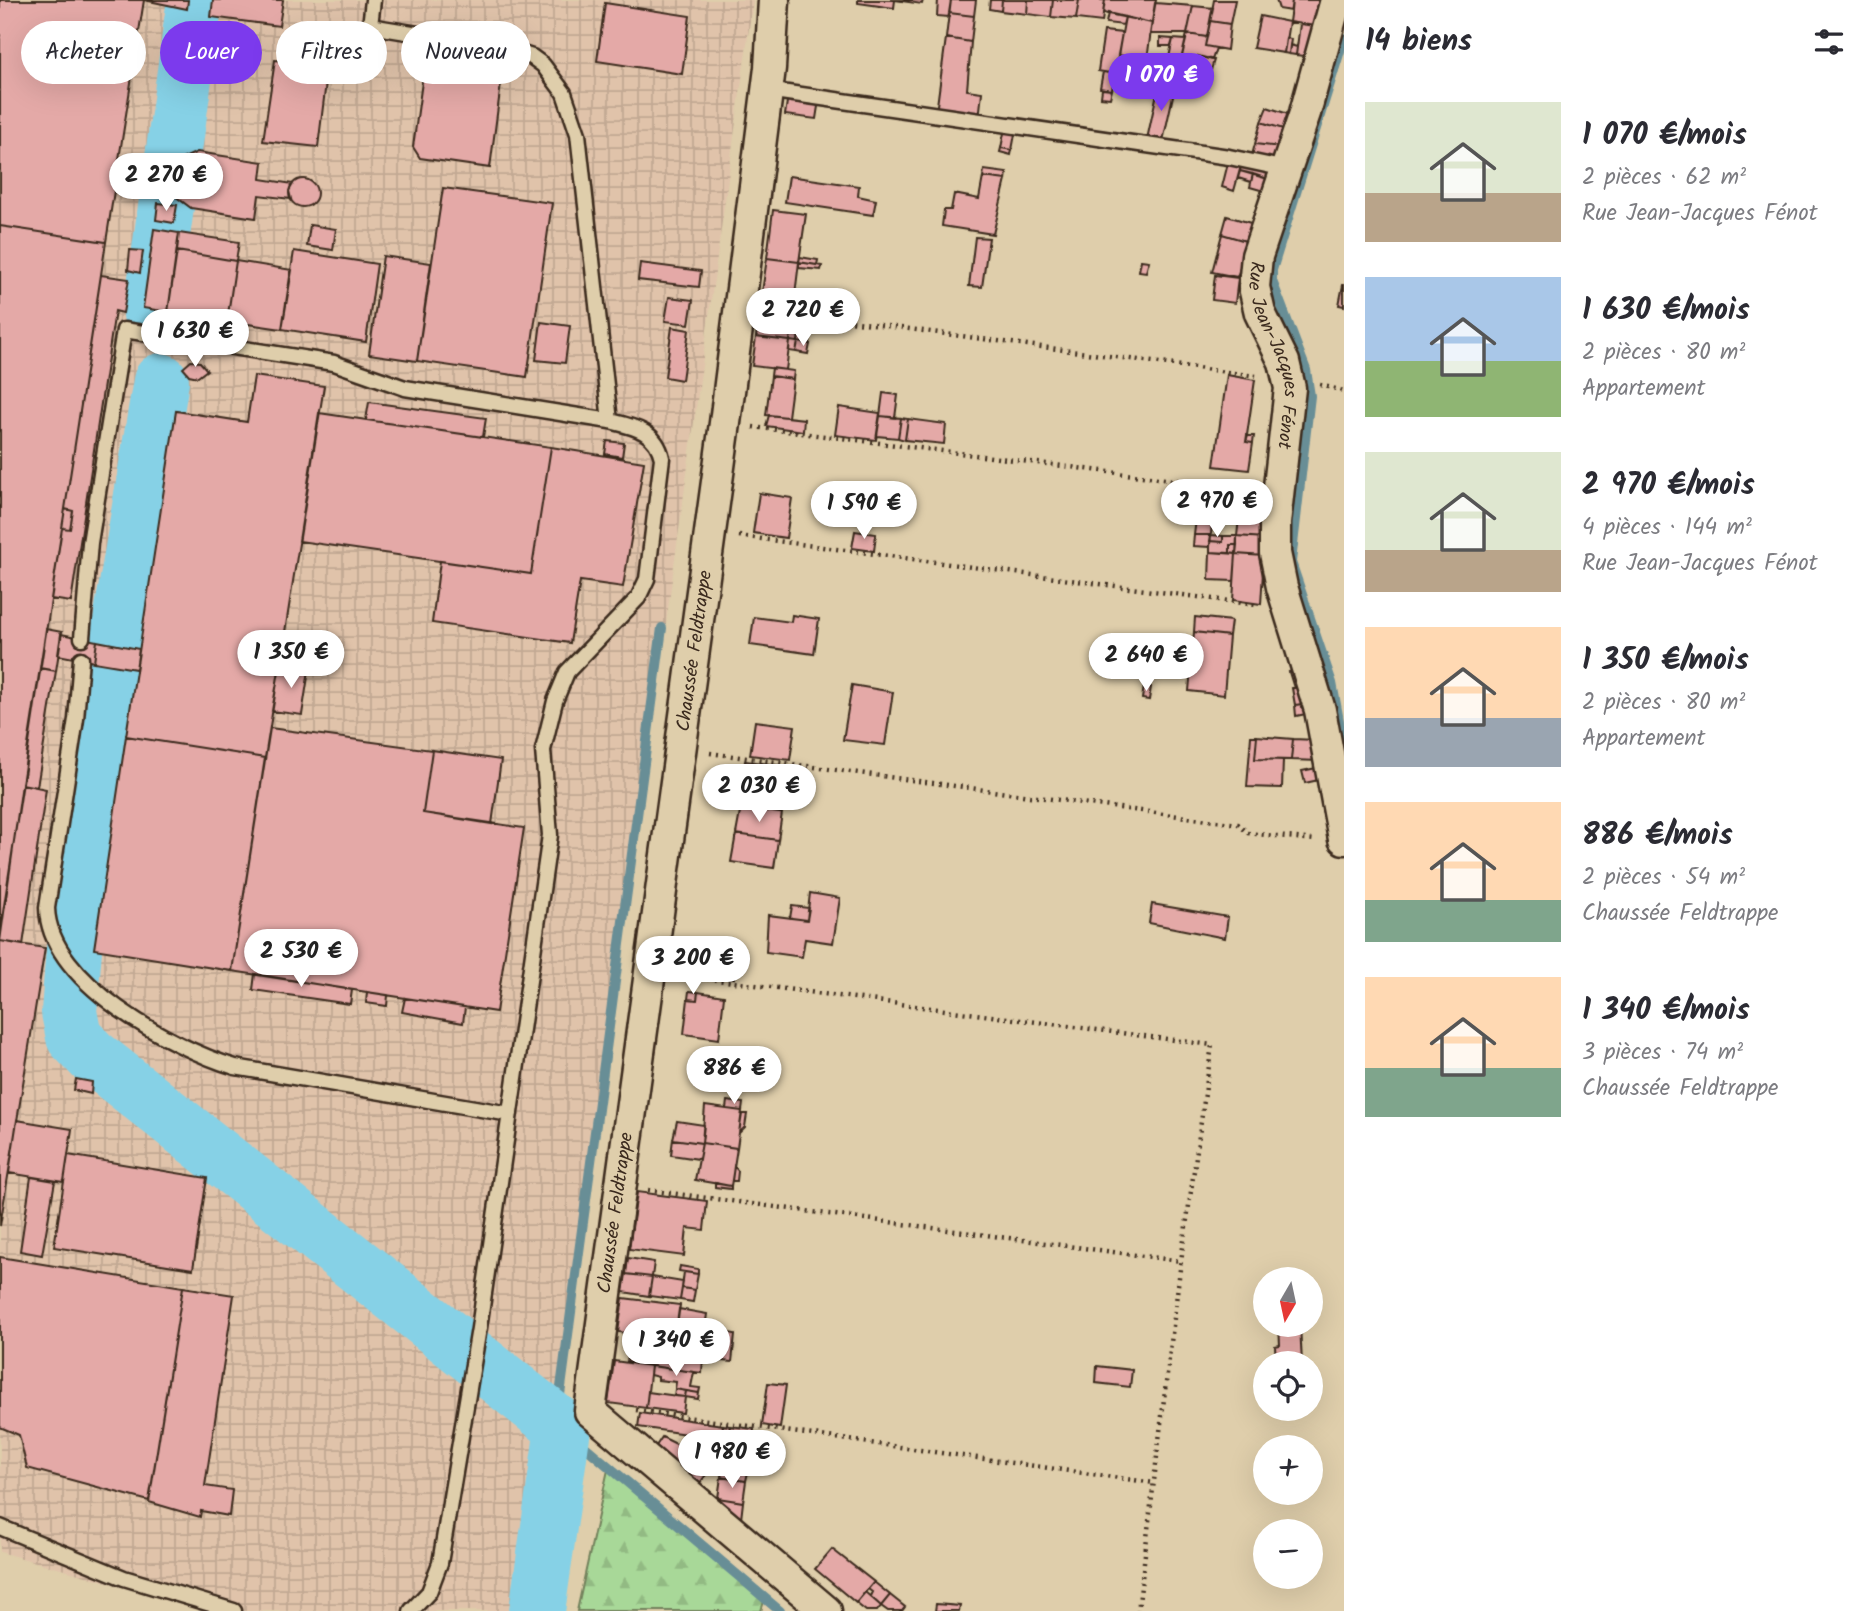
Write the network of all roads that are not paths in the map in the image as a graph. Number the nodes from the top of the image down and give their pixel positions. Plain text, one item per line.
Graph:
1 (373, 0) edge
2 (772, 0) edge
3 (1336, 0) edge
4 (767, 90) junction
5 (1286, 169) junction
6 (610, 421) junction
7 (82, 638) dead end
8 (81, 659) dead end
9 (1333, 840) edge
10 (510, 1114) junction
11 (0, 1527) edge
12 (234, 1611) edge
13 (411, 1611) edge
14 (826, 1611) edge

1 - 6 lane
2 - 4 street, Chaussée Feldtrappe
3 - 5 street, Rue Jean-Jacques Fénot
4 - 5 lane
4 - 14 street, Chaussée Feldtrappe
5 - 9 street, Rue Jean-Jacques Fénot
6 - 7 lane
6 - 10 lane
8 - 10 lane
10 - 13 lane
11 - 12 lane

